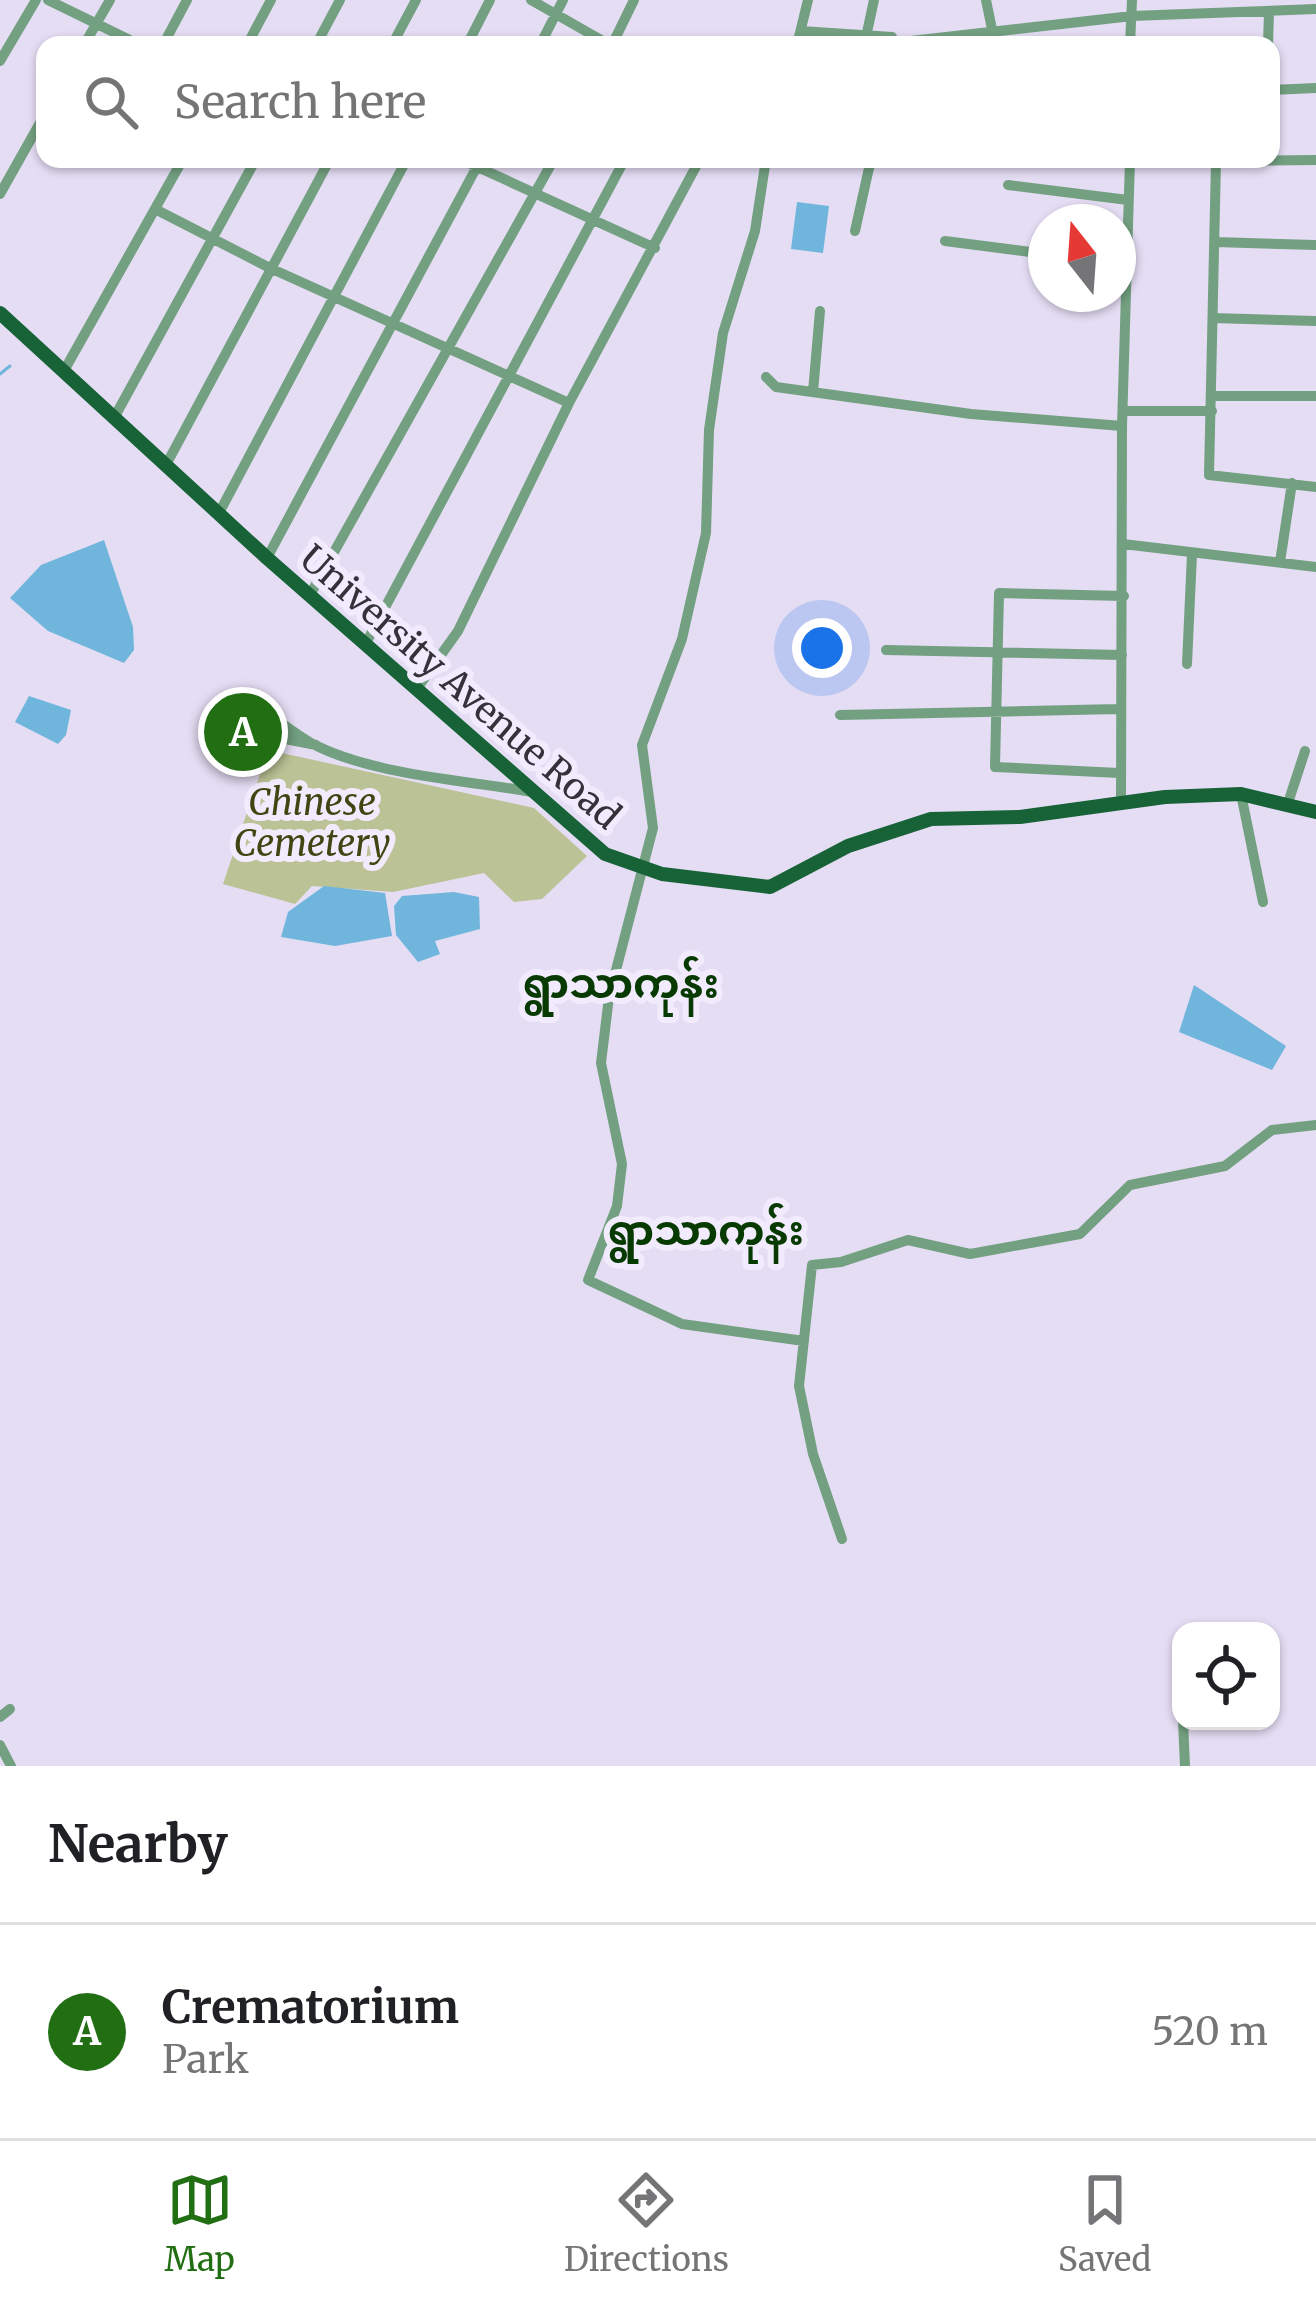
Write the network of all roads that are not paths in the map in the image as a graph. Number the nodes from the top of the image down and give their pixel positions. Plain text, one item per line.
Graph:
1 (36, 0) edge
2 (48, 0) edge
3 (110, 0) edge
4 (187, 0) edge
5 (271, 0) edge
6 (340, 0) edge
7 (416, 0) edge
8 (490, 0) edge
9 (531, 0) edge
10 (563, 0) edge
11 (634, 0) edge
12 (808, 0) edge
13 (874, 0) edge
14 (986, 0) edge
15 (1132, 0) edge
16 (1209, 0) edge
17 (1302, 5) edge
18 (1316, 9) edge
19 (1269, 11) junction
20 (556, 13) junction
21 (1208, 14) junction
22 (1132, 16) junction
23 (96, 25) junction
24 (801, 31) junction
25 (993, 34) junction
26 (89, 36) edge
27 (120, 36) edge
28 (168, 36) edge
29 (253, 36) edge
30 (321, 36) edge
31 (397, 36) edge
32 (472, 36) edge
33 (544, 36) edge
34 (596, 36) edge
35 (616, 36) edge
36 (799, 36) edge
37 (847, 36) edge
38 (866, 36) edge
39 (971, 36) edge
40 (1131, 36) edge
41 (1268, 36) edge
42 (0, 61) edge
43 (1316, 88) edge
44 (1280, 90) edge
45 (36, 130) edge
46 (1280, 160) edge
47 (1316, 160) edge
48 (178, 168) edge
49 (251, 168) edge
50 (325, 168) edge
51 (402, 168) edge
52 (476, 168) edge
53 (490, 168) edge
54 (550, 168) edge
55 (620, 168) edge
56 (695, 168) edge
57 (765, 168) edge
58 (869, 168) edge
59 (1130, 168) edge
60 (1216, 168) edge
61 (1008, 185) dead end
62 (538, 191) junction
63 (0, 194) edge
64 (1128, 200) junction
65 (1128, 204) edge
66 (155, 209) junction
67 (594, 217) junction
68 (854, 231) dead end
69 (212, 240) junction
70 (945, 241) dead end
71 (1215, 242) junction
72 (1316, 245) edge
73 (655, 248) junction
74 (1028, 252) edge
75 (270, 268) junction
76 (331, 296) junction
77 (820, 311) dead end
78 (1123, 312) edge
79 (0, 313) edge
80 (1213, 318) junction
81 (1316, 321) edge
82 (393, 322) junction
83 (451, 350) junction
84 (65, 369) junction
85 (766, 377) dead end
86 (511, 379) junction
87 (813, 392) junction
88 (1212, 396) junction
89 (1316, 396) edge
90 (569, 403) junction
91 (1124, 411) junction
92 (1212, 411) junction
93 (114, 418) junction
94 (1122, 426) junction
95 (166, 465) junction
96 (1292, 483) junction
97 (1316, 487) edge
98 (219, 513) junction
99 (1123, 544) junction
100 (1192, 554) junction
101 (267, 558) junction
102 (1280, 562) junction
103 (1316, 567) edge
104 (310, 595) junction
105 (1124, 596) junction
106 (365, 643) junction
107 (995, 648) junction
108 (886, 650) dead end
109 (1122, 655) junction
110 (1186, 664) dead end
111 (418, 687) junction
112 (994, 708) junction
113 (1119, 709) junction
114 (840, 715) dead end
115 (316, 745) dead end
116 (1305, 751) dead end
117 (1119, 772) junction
118 (541, 794) junction
119 (1241, 794) junction
120 (1121, 803) junction
121 (1287, 806) junction
122 (1316, 812) edge
123 (642, 868) junction
124 (1263, 902) dead end
125 (1316, 1125) edge
126 (804, 1341) junction
127 (842, 1539) dead end
128 (1183, 1730) edge
129 (0, 1744) edge
130 (11, 1766) edge
131 (1185, 1766) edge

1 - 42 street
2 - 23 street
3 - 23 street
4 - 28 street
5 - 29 street
6 - 30 street
7 - 31 street
8 - 32 street
9 - 20 street
10 - 20 street
11 - 35 street
12 - 24 street
13 - 38 street
14 - 25 street
15 - 22 street
16 - 21 street
17 - 18 street
17 - 19 street
19 - 21 street
19 - 41 street
20 - 33 street
20 - 34 street
21 - 22 street
22 - 25 street
22 - 40 street
23 - 26 street
23 - 27 street
24 - 36 street
24 - 37 street
25 - 39 street
43 - 44 street
45 - 63 street
46 - 47 street
48 - 66 street
49 - 69 street
50 - 75 street
51 - 76 street
52 - 82 street
53 - 62 street
54 - 62 street
55 - 67 street
56 - 73 street
57 - 123 street
58 - 68 street
59 - 64 street
60 - 71 street
61 - 64 street
62 - 67 street
62 - 83 street
64 - 65 street
66 - 69 street
66 - 84 street
67 - 73 street
67 - 86 street
69 - 75 street
69 - 93 street
70 - 74 street
71 - 72 street
71 - 80 street
73 - 90 street
75 - 76 street
75 - 95 street
76 - 82 street
76 - 98 street
77 - 87 street
78 - 91 street
79 - 84 main road, University Avenue Road
80 - 81 street
80 - 88 street
82 - 83 street
82 - 101 street
83 - 86 street
83 - 104 street
84 - 93 main road, University Avenue Road
85 - 87 street
86 - 90 street
86 - 106 street
87 - 94 street
88 - 89 street
88 - 92 street
90 - 111 street
91 - 92 street
91 - 94 street
92 - 96 street
93 - 95 main road, University Avenue Road
94 - 99 street
95 - 98 main road, University Avenue Road
96 - 97 street
96 - 102 street
98 - 101 main road, University Avenue Road
99 - 100 street
99 - 105 street
100 - 102 street
100 - 110 street
101 - 104 main road, University Avenue Road
102 - 103 street
104 - 106 main road, University Avenue Road
105 - 107 street
105 - 109 street
106 - 111 main road, University Avenue Road
107 - 108 street
107 - 109 street
107 - 112 street
109 - 113 street
111 - 118 main road, University Avenue Road
112 - 113 street
112 - 114 street
112 - 117 street
113 - 117 street
115 - 118 street
116 - 121 street
117 - 120 street
118 - 123 main road, University Avenue Road
119 - 120 main road, University Avenue Road
119 - 121 main road, University Avenue Road
119 - 124 street
120 - 123 main road, University Avenue Road
121 - 122 main road, University Avenue Road
123 - 126 street
125 - 126 street
126 - 127 street
128 - 131 street
129 - 130 street

